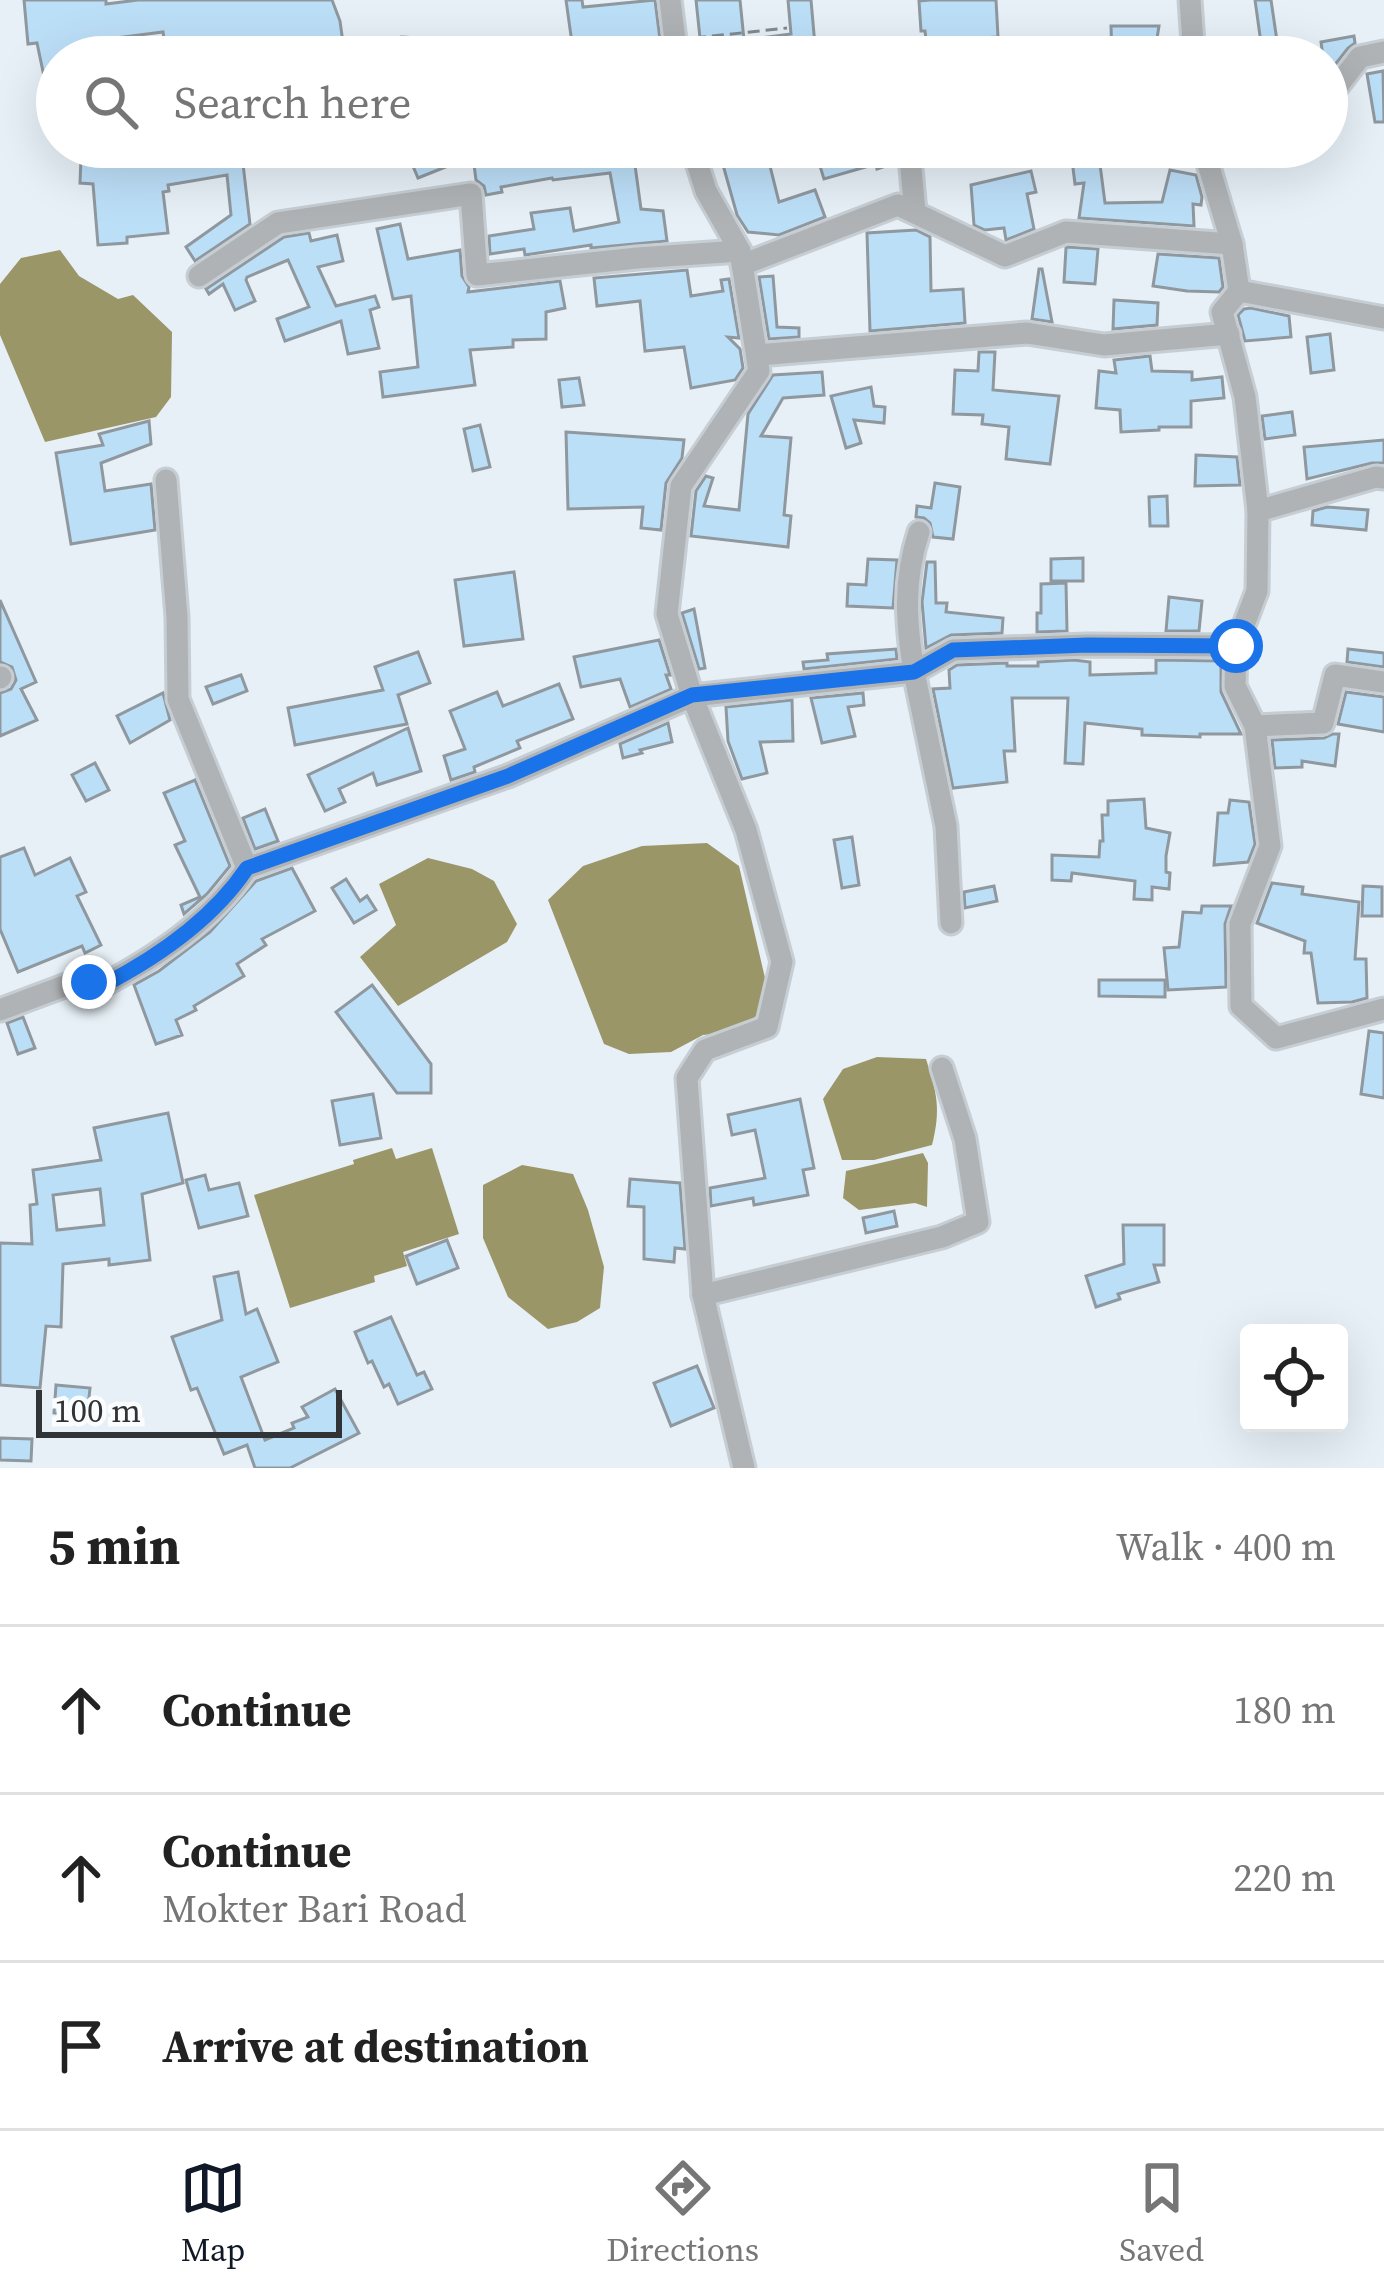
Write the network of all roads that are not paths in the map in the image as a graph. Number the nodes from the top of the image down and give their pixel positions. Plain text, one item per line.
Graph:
1 (670, 0) edge
2 (1190, 0) edge
3 (674, 36) edge
4 (1193, 36) edge
5 (1384, 52) edge
6 (1348, 73) edge
7 (699, 168) edge
8 (911, 168) edge
9 (1208, 168) edge
10 (915, 212) junction
11 (1232, 244) junction
12 (741, 258) junction
13 (199, 276) dead end
14 (1239, 291) junction
15 (1384, 318) edge
16 (1229, 334) junction
17 (757, 355) junction
18 (1384, 478) edge
19 (166, 480) dead end
20 (1258, 511) junction
21 (919, 532) dead end
22 (1236, 646) junction
23 (914, 672) junction
24 (1384, 682) edge
25 (692, 695) junction
26 (1255, 726) junction
27 (247, 868) junction
28 (950, 922) dead end
29 (1384, 1009) edge
30 (0, 1010) edge
31 (942, 1068) dead end
32 (703, 1295) junction
33 (744, 1468) edge

1 - 3 street
2 - 4 street
5 - 6 street
7 - 12 street
8 - 10 street
9 - 11 street
10 - 11 street
10 - 12 street
11 - 14 street
12 - 13 street
12 - 17 street
14 - 15 street
14 - 16 street
16 - 17 street
16 - 20 street
17 - 25 street
18 - 20 street
19 - 27 street
20 - 22 street
21 - 23 street
22 - 23 street
22 - 26 street
23 - 25 street
23 - 28 street
24 - 26 street
25 - 27 street
25 - 32 street
26 - 29 street
27 - 30 street
31 - 32 street
32 - 33 street

